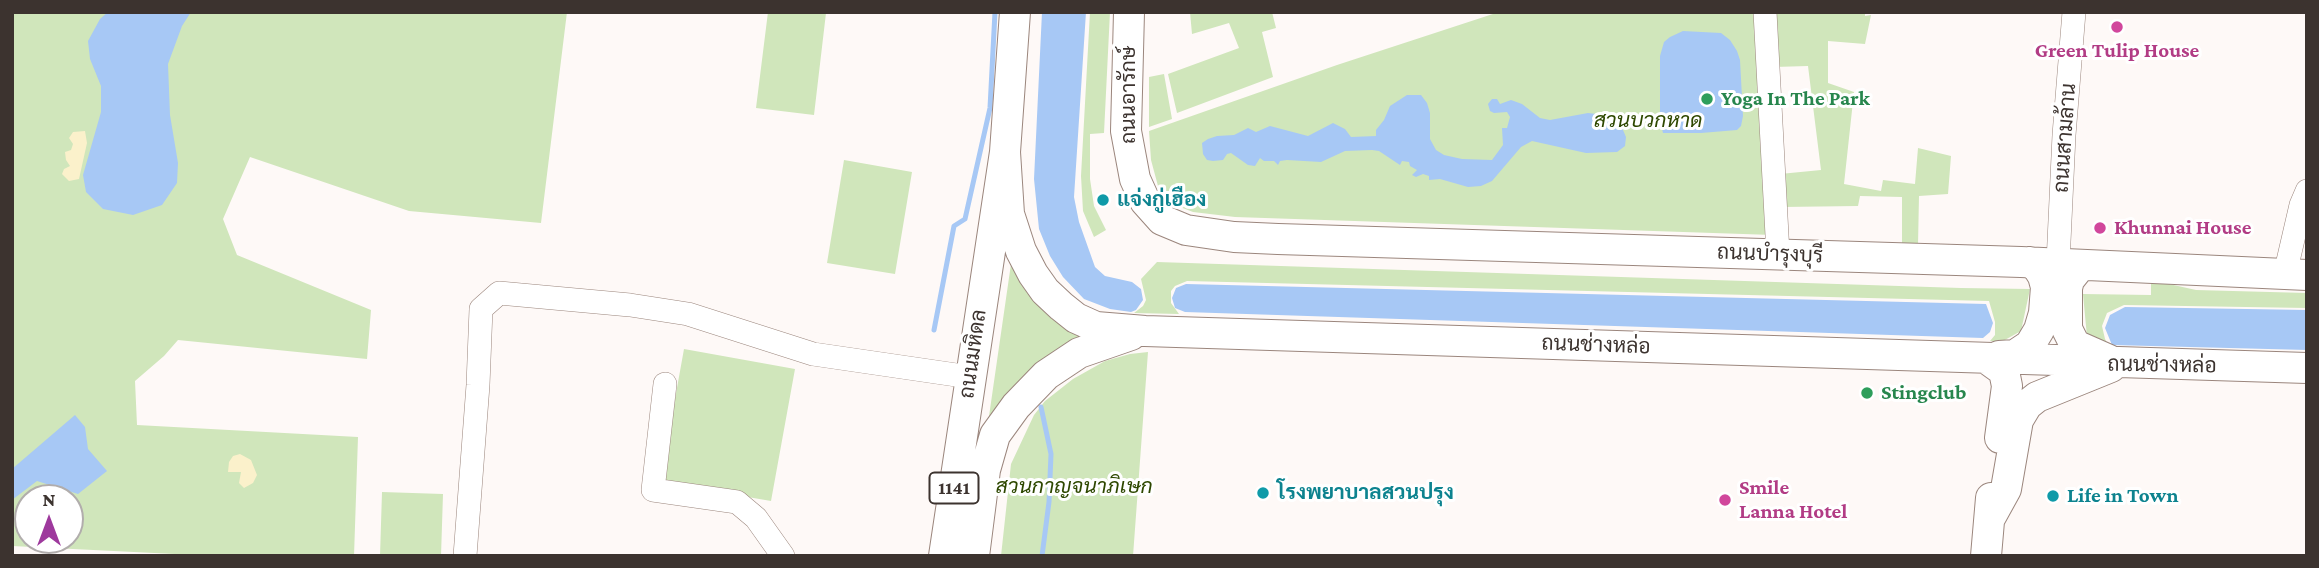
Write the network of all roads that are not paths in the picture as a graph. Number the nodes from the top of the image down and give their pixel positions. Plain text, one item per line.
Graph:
1 (1015, 12) edge
2 (1129, 12) edge
3 (1765, 12) edge
4 (2074, 12) edge
5 (1005, 152) junction
6 (2307, 191) edge
7 (1234, 237) joint
8 (1778, 254) junction
9 (2056, 264) junction
10 (2296, 275) edge
11 (1145, 331) junction
12 (1986, 358) junction
13 (2119, 364) junction
14 (2307, 368) edge
15 (970, 377) junction
16 (665, 384) dead end
17 (1990, 517) junction
18 (465, 556) edge
19 (783, 556) edge
20 (944, 556) edge
21 (974, 556) edge
22 (1986, 556) edge

1 - 5 main road
2 - 7 main road, ถนนอารักษ์
3 - 8 street
4 - 9 street, ถนนสามล้าน
5 - 11 main road, ถนนช่างหล่อ
5 - 15 main road, ถนนมหิดล
6 - 10 street
7 - 8 main road, ถนนบำรุงบุรี
8 - 9 main road, ถนนบำรุงบุรี
9 - 10 main road, ถนนบำรุงบุรี
9 - 12 main road
9 - 13 main road
11 - 12 main road, ถนนช่างหล่อ
11 - 21 main road, 1141
12 - 13 main road, ถนนช่างหล่อ
12 - 17 main road
13 - 14 main road, ถนนช่างหล่อ
13 - 17 main road
15 - 18 street
15 - 20 main road, ถนนมหิดล / 1141
16 - 19 street
17 - 22 main road

